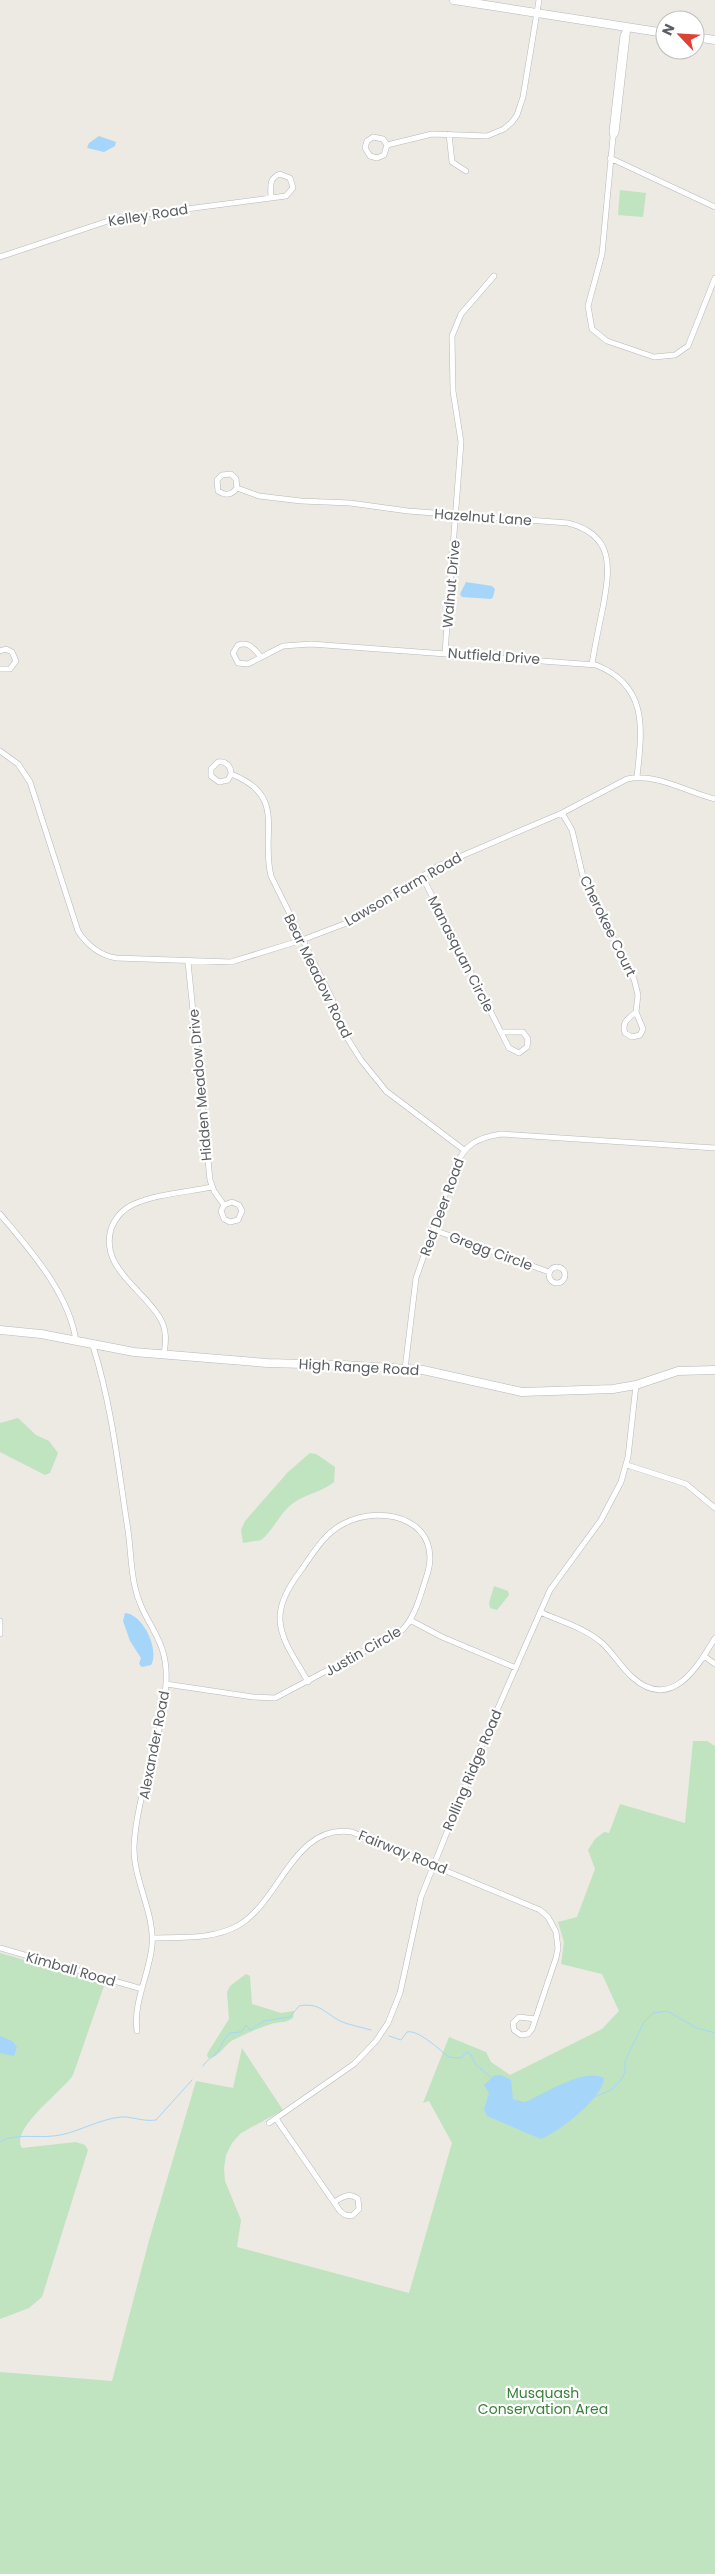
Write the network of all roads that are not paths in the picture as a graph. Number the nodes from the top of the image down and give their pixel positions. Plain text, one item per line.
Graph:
1 (454, 0) edge
2 (540, 0) edge
3 (537, 13) junction
4 (628, 28) junction
5 (655, 32) edge
6 (450, 134) junction
7 (387, 146) junction
8 (610, 158) junction
9 (466, 171) dead end
10 (271, 198) junction
11 (715, 207) edge
12 (0, 257) edge
13 (494, 276) dead end
14 (715, 278) edge
15 (237, 488) junction
16 (456, 515) junction
17 (0, 651) edge
18 (446, 652) junction
19 (261, 657) junction
20 (592, 664) junction
21 (0, 668) edge
22 (0, 751) edge
23 (231, 774) junction
24 (637, 777) junction
25 (715, 798) edge
26 (562, 812) junction
27 (422, 876) junction
28 (302, 940) junction
29 (188, 962) junction
30 (636, 1012) junction
31 (501, 1032) junction
32 (715, 1148) edge
33 (464, 1150) junction
34 (212, 1187) junction
35 (224, 1205) junction
36 (0, 1214) edge
37 (434, 1230) junction
38 (550, 1272) dead end
39 (0, 1330) edge
40 (76, 1341) junction
41 (93, 1346) junction
42 (164, 1355) junction
43 (405, 1369) junction
44 (715, 1370) edge
45 (636, 1385) junction
46 (627, 1465) junction
47 (715, 1508) edge
48 (540, 1612) junction
49 (410, 1620) junction
50 (0, 1622) edge
51 (0, 1634) edge
52 (715, 1638) edge
53 (704, 1656) junction
54 (715, 1664) edge
55 (516, 1668) junction
56 (308, 1682) junction
57 (166, 1684) junction
58 (433, 1865) junction
59 (152, 1938) junction
60 (0, 1948) edge
61 (142, 1989) junction
62 (535, 2019) junction
63 (137, 2031) dead end
64 (277, 2120) junction
65 (269, 2124) dead end
66 (334, 2202) junction

1 - 3 street
2 - 3 street
3 - 4 street
3 - 6 street
4 - 5 street
4 - 8 street
6 - 7 street
6 - 9 street
7 - 7 street
8 - 11 street
8 - 14 street
10 - 10 street, Kelley Road
10 - 12 street, Kelley Road
13 - 16 street, Walnut Drive
15 - 15 street, Hazelnut Lane
15 - 16 street, Hazelnut Lane
16 - 18 street, Walnut Drive
16 - 20 street, Hazelnut Lane
17 - 21 street
18 - 19 street, Nutfield Drive
18 - 20 street, Nutfield Drive
19 - 19 street, Nutfield Drive
20 - 24 street, Nutfield Drive
22 - 29 street, Lawson Farm Road
23 - 23 street, Bear Meadow Road
23 - 28 street, Bear Meadow Road
24 - 25 street
24 - 26 street, Lawson Farm Road
26 - 27 street, Lawson Farm Road
26 - 30 street, Cherokee Court
27 - 28 street, Lawson Farm Road
27 - 31 street, Manasquan Circle
28 - 29 street, Lawson Farm Road
28 - 33 street, Bear Meadow Road
29 - 34 street, Hidden Meadow Drive
30 - 30 street, Cherokee Court
31 - 31 street, Manasquan Circle
32 - 33 street, Red Deer Road
33 - 37 street, Red Deer Road
34 - 35 street, Hidden Meadow Drive
34 - 42 street
35 - 35 street, Hidden Meadow Drive
36 - 40 street
37 - 38 street, Gregg Circle
37 - 43 street, Red Deer Road
39 - 40 street, High Range Road
40 - 41 street, High Range Road
41 - 42 street, High Range Road
41 - 57 street, Alexander Road
42 - 43 street, High Range Road
43 - 45 street, High Range Road
44 - 45 street, High Range Road
45 - 46 street, Rolling Ridge Road
46 - 47 street
46 - 48 street, Rolling Ridge Road
48 - 53 street
48 - 55 street, Rolling Ridge Road
49 - 55 street
49 - 56 street, Justin Circle
49 - 56 street, Justin Circle
50 - 51 street
52 - 53 street
53 - 54 street
55 - 58 street, Rolling Ridge Road
56 - 57 street, Justin Circle
57 - 59 street, Alexander Road
58 - 59 street, Fairway Road
58 - 62 street, Fairway Road
58 - 64 street, Rolling Ridge Road
59 - 61 street, Alexander Road
60 - 61 street, Kimball Road
61 - 63 street, Alexander Road
62 - 62 street, Fairway Road
64 - 65 street, Rolling Ridge Road
64 - 66 street
66 - 66 street

